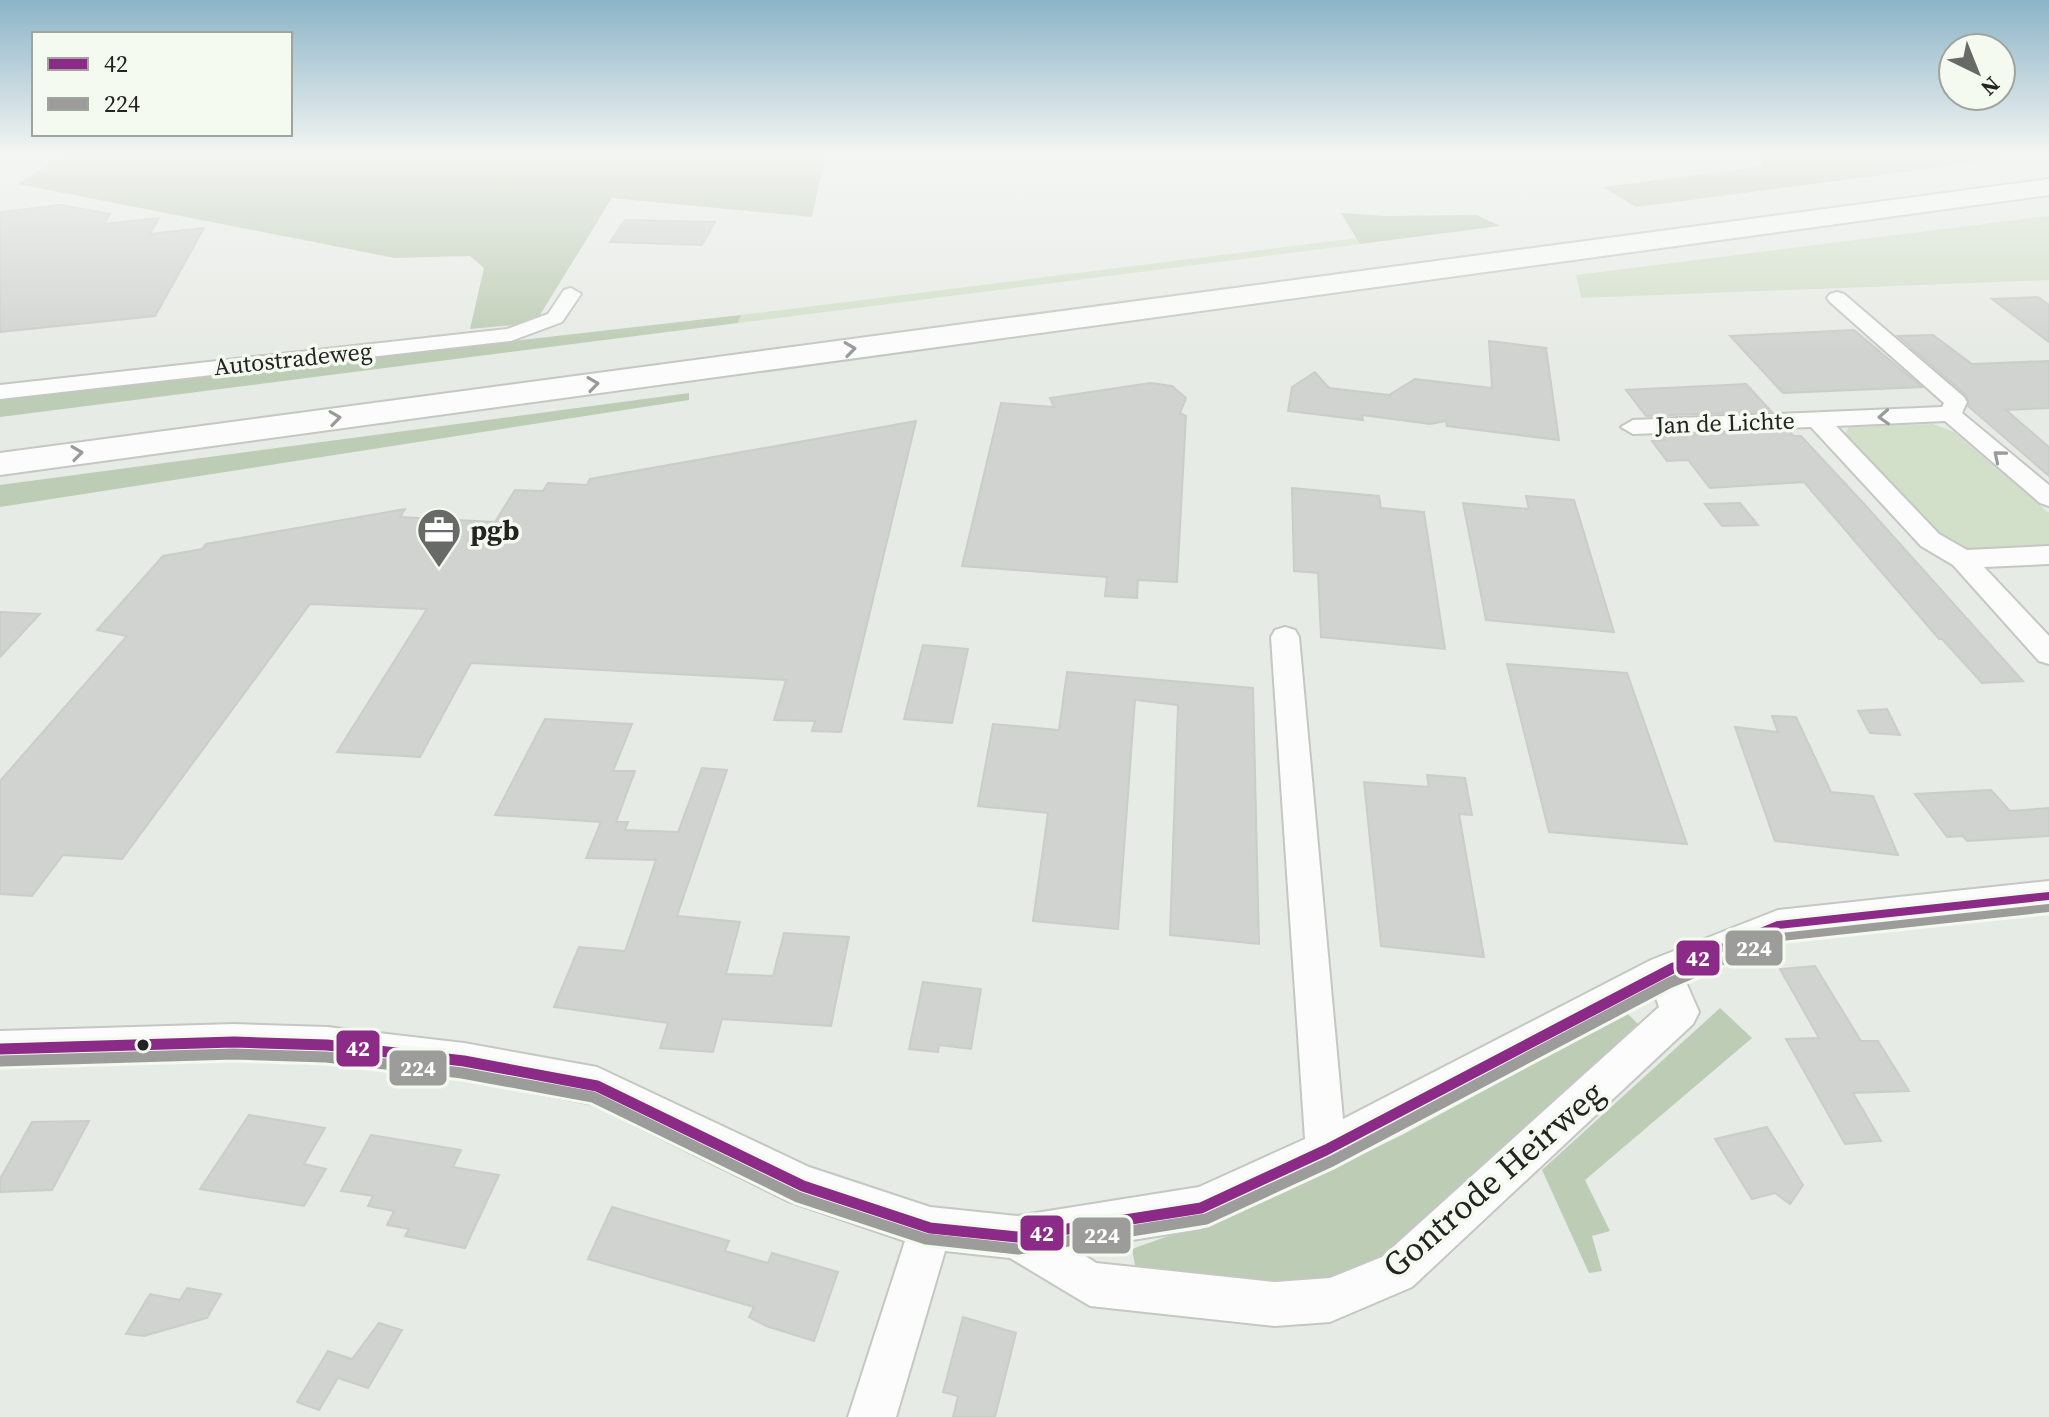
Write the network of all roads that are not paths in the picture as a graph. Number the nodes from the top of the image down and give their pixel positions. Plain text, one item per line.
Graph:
1 (1639, 219) edge
2 (1811, 219) edge
3 (571, 294) dead end
4 (1837, 298) dead end
5 (0, 392) edge
6 (1953, 408) junction
7 (1817, 420) junction
8 (1633, 427) dead end
9 (47, 429) dead end
10 (0, 464) edge
11 (2049, 498) edge
12 (2049, 555) edge
13 (1962, 559) junction
14 (1285, 637) dead end
15 (2049, 654) edge
16 (2049, 896) edge
17 (1664, 972) junction
18 (0, 1049) edge
19 (1326, 1150) junction
20 (930, 1228) junction
21 (1017, 1237) junction
22 (872, 1417) edge

1 - 9 highway
10 -> 2 highway
3 - 5 street, Autostradeweg
4 - 6 street
6 -> 7 street, Jan de Lichte
11 -> 6 street
7 - 8 street, Jan de Lichte
7 - 13 street, Jan de Lichte
12 - 13 street
13 - 15 street, Jan de Lichte
14 - 19 street
16 - 17 street, Gontrode Heirweg
17 - 19 street, Gontrode Heirweg
17 - 21 street, Gontrode Heirweg
18 - 20 street, Gontrode Heirweg
19 - 21 street, Gontrode Heirweg
20 - 21 street, Gontrode Heirweg
20 - 22 street

